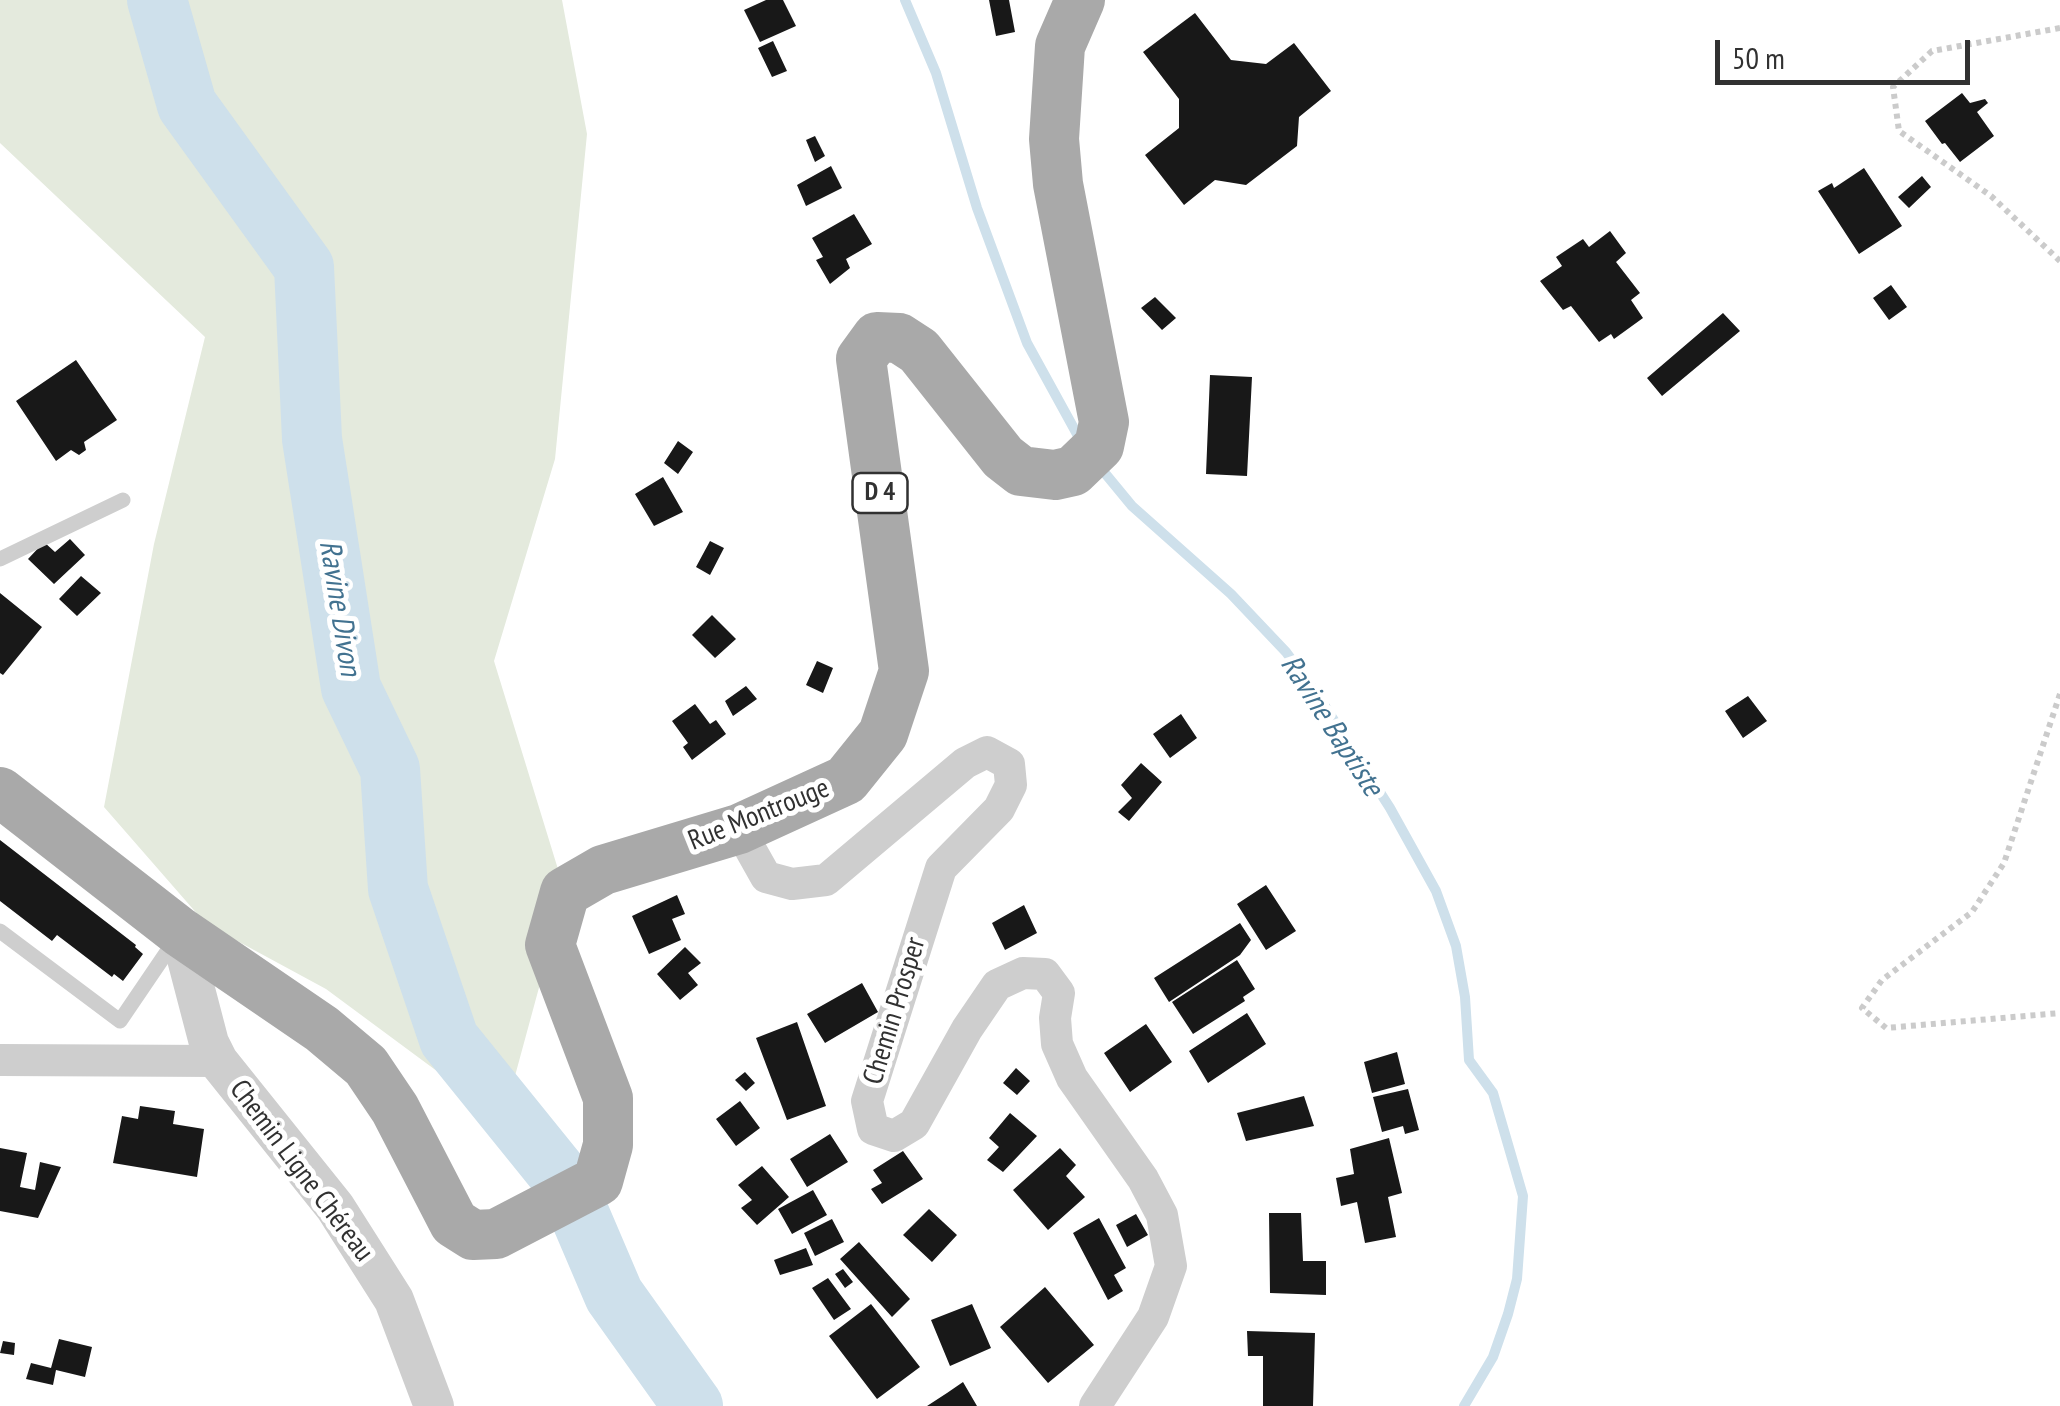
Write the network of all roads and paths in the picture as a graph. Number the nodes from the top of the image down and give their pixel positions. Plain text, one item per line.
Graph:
1 (1080, 0) edge
2 (2060, 28) edge
3 (2060, 261) edge
4 (123, 500) dead end
5 (0, 559) edge
6 (2060, 694) edge
7 (0, 792) edge
8 (739, 829) junction
9 (0, 932) edge
10 (180, 932) junction
11 (2060, 1014) edge
12 (0, 1060) edge
13 (218, 1061) junction
14 (434, 1406) edge
15 (1095, 1406) edge

1 - 8 main road, Rue Montrouge / D 4
2 - 3 path
4 - 5 lane
6 - 11 path
7 - 10 main road, Rue Montrouge / D 4
8 - 10 main road, Rue Montrouge / D 4
8 - 15 street, Chemin Prosper
9 - 10 lane
10 - 13 street, Chemin Ligne Chéreau
12 - 13 street
13 - 14 street, Chemin Ligne Chéreau

